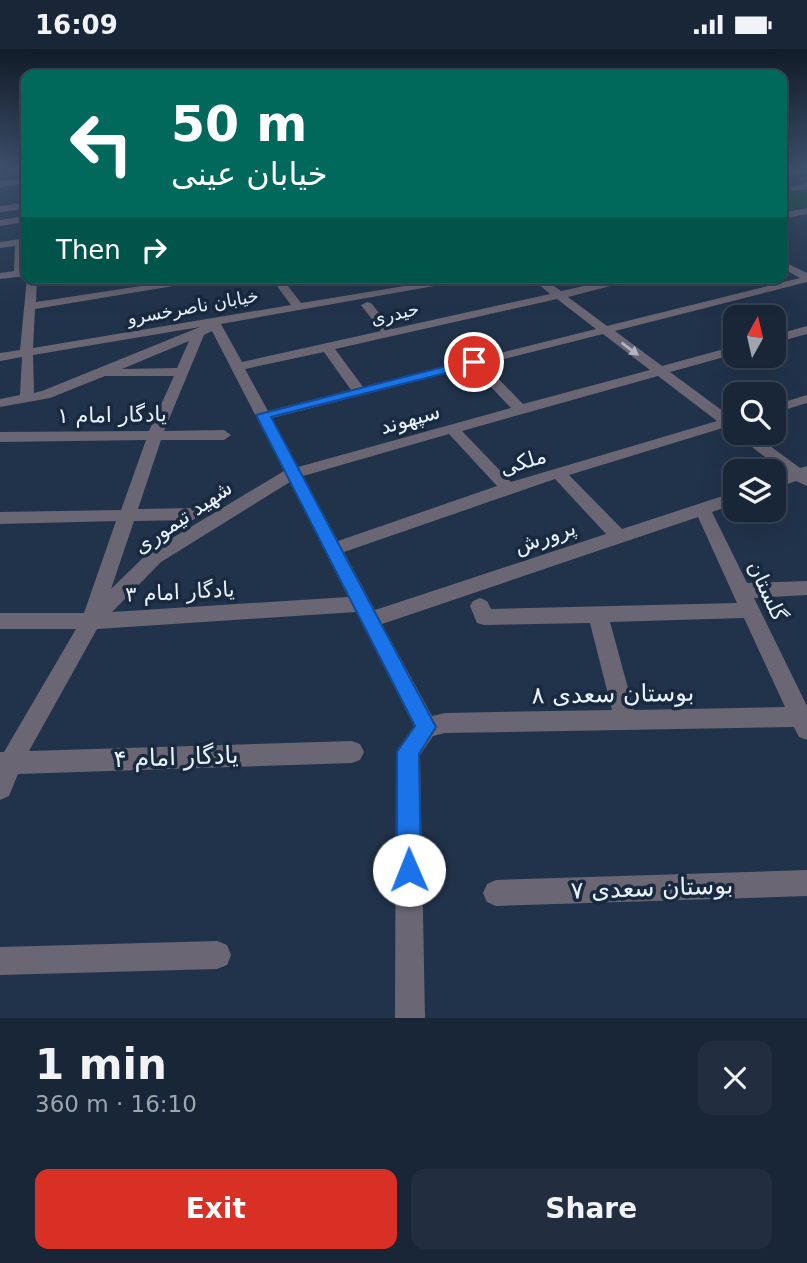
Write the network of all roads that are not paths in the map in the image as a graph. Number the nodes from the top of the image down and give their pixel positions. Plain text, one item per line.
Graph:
1 (21, 220) edge
2 (0, 223) edge
3 (21, 242) edge
4 (0, 245) edge
5 (787, 267) edge
6 (21, 273) edge
7 (0, 276) edge
8 (807, 278) edge
9 (787, 283) edge
10 (32, 284) edge
11 (177, 284) edge
12 (281, 284) edge
13 (438, 284) edge
14 (544, 284) edge
15 (610, 284) edge
16 (784, 284) edge
17 (559, 296) junction
18 (30, 306) junction
19 (367, 306) dead end
20 (298, 307) junction
21 (214, 323) junction
22 (604, 330) junction
23 (807, 330) edge
24 (199, 333) junction
25 (389, 334) junction
26 (786, 336) edge
27 (327, 347) junction
28 (723, 353) edge
29 (27, 355) junction
30 (0, 357) edge
31 (474, 362) junction
32 (238, 367) junction
33 (660, 371) junction
34 (182, 372) junction
35 (99, 373) junction
36 (359, 391) junction
37 (27, 398) junction
38 (807, 399) edge
39 (0, 403) edge
40 (786, 405) edge
41 (521, 410) junction
42 (263, 415) junction
43 (723, 416) edge
44 (723, 428) edge
45 (452, 429) junction
46 (155, 435) junction
47 (224, 435) dead end
48 (0, 437) edge
49 (762, 445) edge
50 (293, 473) junction
51 (558, 473) junction
52 (804, 476) edge
53 (786, 481) edge
54 (508, 488) junction
55 (723, 503) edge
56 (704, 510) junction
57 (193, 514) dead end
58 (127, 515) junction
59 (0, 518) edge
60 (618, 536) junction
61 (333, 549) junction
62 (807, 589) edge
63 (741, 591) junction
64 (480, 606) dead end
65 (751, 610) junction
66 (366, 612) junction
67 (598, 615) junction
68 (0, 621) edge
69 (91, 621) junction
70 (625, 719) junction
71 (804, 723) edge
72 (426, 727) junction
73 (352, 752) dead end
74 (5, 763) edge
75 (0, 788) edge
76 (807, 883) edge
77 (496, 893) dead end
78 (216, 955) dead end
79 (0, 961) edge
80 (410, 1018) edge

1 - 2 street
3 - 4 street
5 - 8 street
6 - 7 street
8 - 9 street
10 - 18 street
11 - 18 street
12 - 20 street
13 - 20 street, خیابان ناصرخسرو
14 - 17 street
15 - 17 street, حیدری
16 - 22 street
17 - 22 street
17 - 25 street, حیدری
18 - 29 street
19 - 25 street
20 - 21 street, خیابان ناصرخسرو
21 - 24 street
21 - 29 street, خیابان ناصرخسرو
21 - 32 street
22 - 31 street
22 -> 33 street
23 - 26 street
24 - 34 street
24 - 35 street
25 - 27 street, حیدری
27 - 32 street, حیدری
27 - 36 street
28 - 33 street, سپهوند
29 - 30 street, خیابان ناصرخسرو
29 - 37 street
31 - 36 street
31 - 41 street
32 - 42 street
33 - 41 street, سپهوند
33 - 43 street
34 - 35 street
34 - 46 street
35 - 37 street
36 - 42 street
37 - 39 street
38 - 40 street
41 - 45 street, سپهوند
42 - 50 street
44 - 51 street, ملکی
45 - 50 street, سپهوند
45 - 54 street
46 - 47 street, یادگار امام ۱
46 - 48 street, یادگار امام ۱
46 - 58 street
49 - 52 street
50 - 61 street
50 - 69 street, شهید تیموری
51 - 54 street, ملکی
51 - 60 street
52 - 53 street
54 - 61 street, ملکی
55 - 56 street, پرورش
56 - 60 street, پرورش
56 - 63 street, گلستان
57 - 58 street
58 - 59 street
58 - 69 street
60 - 66 street, پرورش
61 - 66 street
62 - 63 street
63 - 65 street, گلستان
64 - 67 street
65 - 67 street
65 - 71 street, گلستان
66 - 69 street, یادگار امام ۳
66 - 72 street
67 - 70 street
68 - 69 street, یادگار امام ۳
69 - 74 street, شهید تیموری
70 - 71 street, بوستان سعدی ۸
70 - 72 street, بوستان سعدی ۸
72 - 80 street
73 - 74 street, یادگار امام ۴
74 - 75 street, شهید تیموری
76 - 77 street, بوستان سعدی ۷
78 - 79 street

